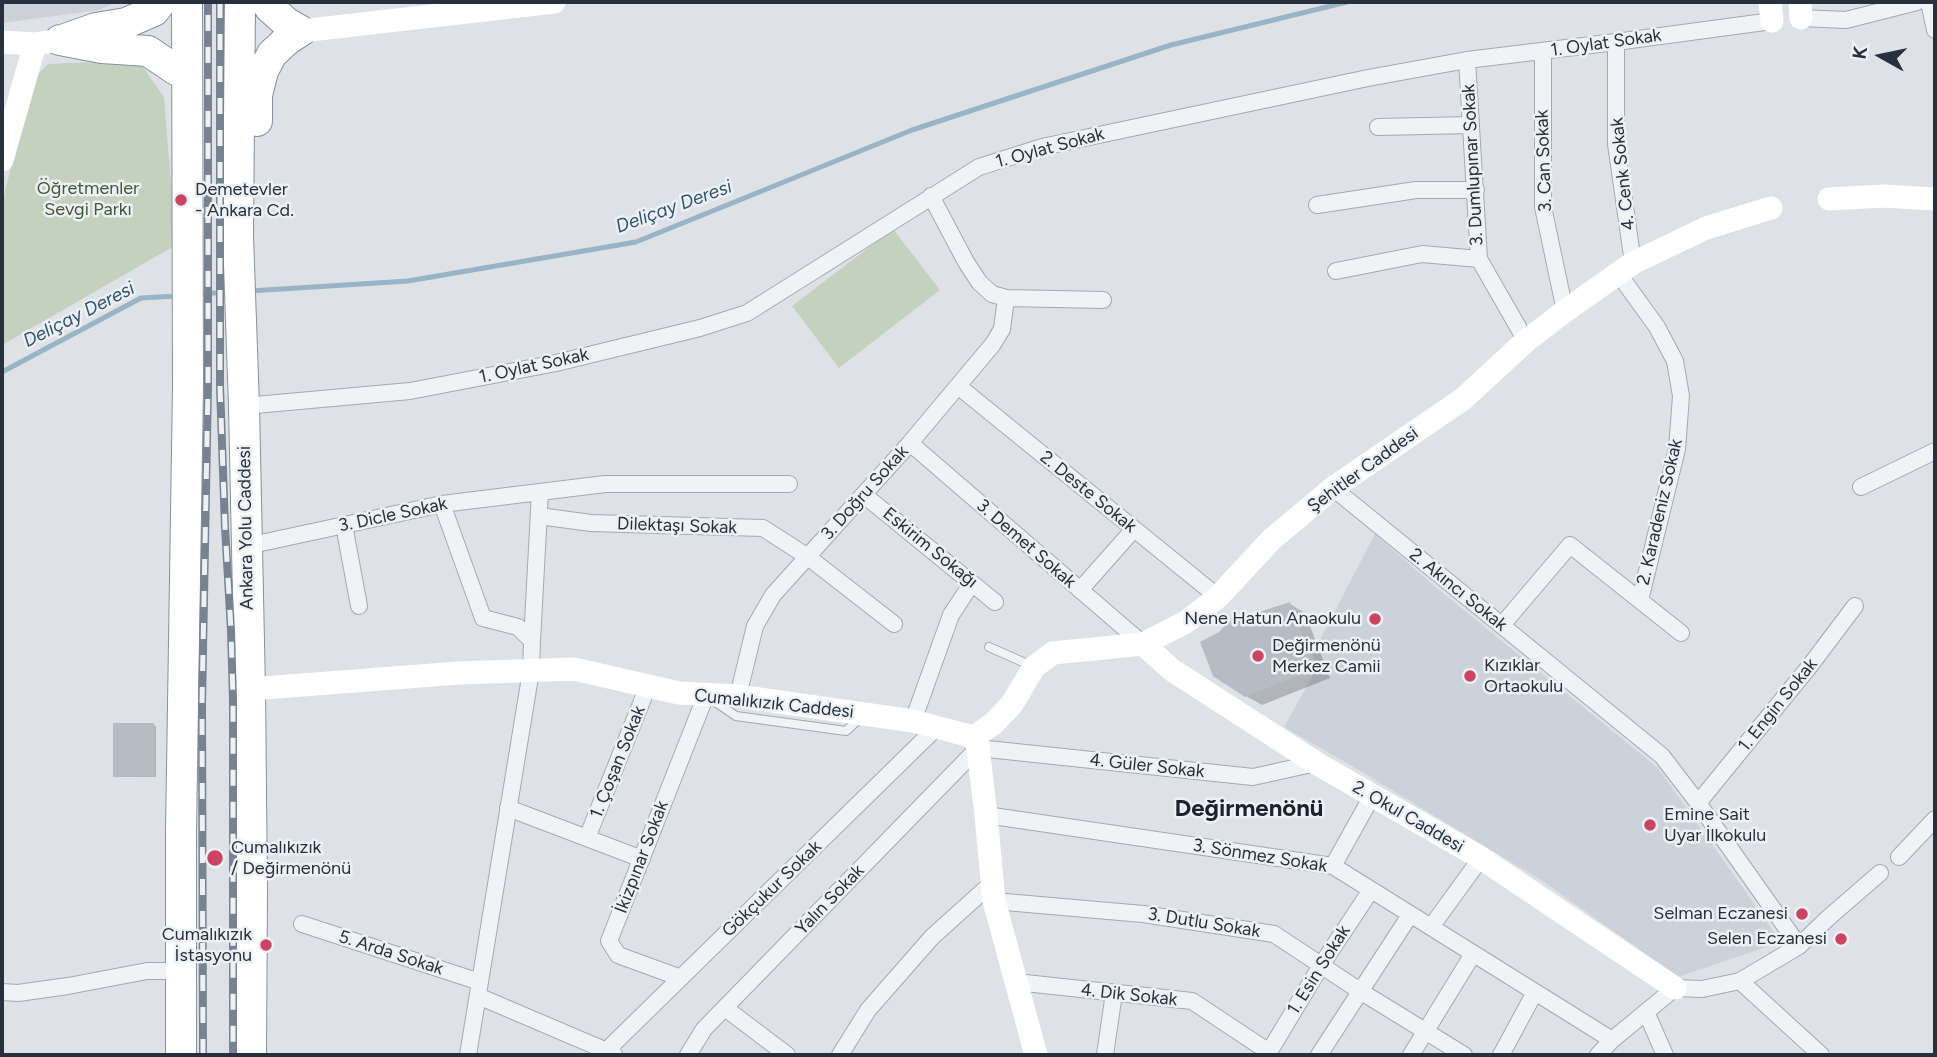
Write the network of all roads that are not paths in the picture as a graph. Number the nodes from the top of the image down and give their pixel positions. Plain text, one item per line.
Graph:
1 (161, 2) edge
2 (174, 2) edge
3 (187, 2) edge
4 (240, 2) edge
5 (251, 2) edge
6 (266, 2) edge
7 (554, 2) edge
8 (1917, 2) edge
9 (1928, 2) edge
10 (1800, 10) edge
11 (1771, 11) edge
12 (1935, 30) edge
13 (301, 31) junction
14 (2, 42) edge
15 (48, 42) junction
16 (1616, 43) junction
17 (1543, 52) junction
18 (2, 55) edge
19 (1467, 60) junction
20 (176, 70) junction
21 (1471, 125) junction
22 (1378, 127) dead end
23 (188, 133) junction
24 (240, 142) junction
25 (2, 160) edge
26 (1476, 190) junction
27 (931, 196) junction
28 (1829, 199) dead end
29 (1935, 199) edge
30 (1317, 205) dead end
31 (1770, 208) dead end
32 (238, 228) junction
33 (1479, 259) junction
34 (1625, 268) junction
35 (1336, 271) dead end
36 (1006, 298) junction
37 (1103, 300) dead end
38 (1565, 311) junction
39 (1526, 341) junction
40 (958, 386) junction
41 (244, 406) junction
42 (910, 443) junction
43 (1935, 451) edge
44 (789, 484) dead end
45 (1861, 487) dead end
46 (1333, 488) junction
47 (540, 492) junction
48 (864, 495) junction
49 (442, 504) junction
50 (538, 516) junction
51 (344, 525) junction
52 (1134, 529) junction
53 (247, 546) junction
54 (808, 557) junction
55 (972, 583) junction
56 (1080, 590) junction
57 (1218, 597) junction
58 (1640, 600) junction
59 (995, 602) dead end
60 (359, 606) dead end
61 (1855, 606) dead end
62 (894, 624) dead end
63 (1502, 625) junction
64 (1681, 633) dead end
65 (532, 641) junction
66 (1143, 644) junction
67 (989, 647) dead end
68 (1034, 667) junction
69 (531, 671) junction
70 (648, 686) junction
71 (250, 689) junction
72 (706, 695) junction
73 (738, 696) junction
74 (865, 714) junction
75 (913, 721) junction
76 (936, 727) junction
77 (976, 743) junction
78 (1316, 763) junction
79 (1372, 796) junction
80 (1698, 803) junction
81 (508, 808) junction
82 (986, 815) junction
83 (1935, 819) edge
84 (587, 838) junction
85 (1481, 858) junction
86 (1899, 858) dead end
87 (642, 859) junction
88 (1333, 866) junction
89 (1880, 873) dead end
90 (1371, 890) junction
91 (993, 892) junction
92 (1410, 915) junction
93 (302, 924) dead end
94 (1431, 927) junction
95 (1799, 946) junction
96 (1473, 954) junction
97 (1322, 964) junction
98 (180, 971) junction
99 (681, 978) junction
100 (1741, 981) junction
101 (1016, 982) junction
102 (1675, 988) junction
103 (479, 989) junction
104 (1360, 991) junction
105 (2, 992) edge
106 (1535, 992) junction
107 (1114, 993) junction
108 (725, 1008) junction
109 (1646, 1012) junction
110 (1424, 1031) junction
111 (1612, 1040) junction
112 (1269, 1052) joint
113 (612, 1053) edge
114 (181, 1055) edge
115 (251, 1055) edge
116 (468, 1055) edge
117 (688, 1055) edge
118 (787, 1055) edge
119 (840, 1055) edge
120 (1036, 1055) edge
121 (1105, 1055) edge
122 (1318, 1055) edge
123 (1411, 1055) edge
124 (1464, 1055) edge
125 (1501, 1055) edge
126 (1598, 1055) edge
127 (1665, 1055) edge
128 (1821, 1055) edge

1 - 15 highway
2 - 20 highway
3 - 23 highway
4 - 24 highway, Ankara Yolu Caddesi
5 - 24 highway
6 - 13 highway
7 - 13 street
8 - 10 street
9 - 12 street
11 - 16 street, 1. Oylat Sokak
13 - 32 highway
14 - 15 street
15 - 18 street
15 - 20 highway
15 - 25 street
16 - 17 street, 1. Oylat Sokak
16 - 34 street, 4. Cenk Sokak
17 - 19 street, 1. Oylat Sokak
17 - 38 street, 3. Can Sokak
19 - 21 street, 3. Dumlupınar Sokak
19 - 27 street, 1. Oylat Sokak
20 - 23 highway
21 - 22 street
21 - 26 street, 3. Dumlupınar Sokak
23 - 98 highway
24 - 32 highway, Ankara Yolu Caddesi
26 - 30 street
26 - 33 street, 3. Dumlupınar Sokak
27 - 36 street
27 - 41 street, 1. Oylat Sokak
28 - 29 street
31 - 34 street, Şehitler Caddesi
32 - 41 highway, Ankara Yolu Caddesi
33 - 35 street
33 - 39 street, 3. Dumlupınar Sokak
34 - 38 street, Şehitler Caddesi
34 - 58 street, 2. Karadeniz Sokak
36 - 37 street
36 - 40 street, 3. Doğru Sokak
38 - 39 street, Şehitler Caddesi
39 - 46 street, Şehitler Caddesi
40 - 42 street, 3. Doğru Sokak
40 - 52 street, 2. Deste Sokak
41 - 53 highway, Ankara Yolu Caddesi
42 - 48 street, 3. Doğru Sokak
42 - 56 street, 3. Demet Sokak
43 - 45 street
44 - 47 street, 3. Dicle Sokak
46 - 57 street, Şehitler Caddesi
46 - 63 street, 2. Akıncı Sokak
47 - 49 street, 3. Dicle Sokak
47 - 50 street
48 - 54 street, 3. Doğru Sokak
48 - 55 street, Eskirim Sokağı
49 - 51 street, 3. Dicle Sokak
49 - 65 street
50 - 54 street, Dilektaşı Sokak
50 - 65 street
51 - 53 street, 3. Dicle Sokak
51 - 60 street
52 - 56 street
52 - 57 street, 2. Deste Sokak
53 - 71 highway, Ankara Yolu Caddesi
54 - 62 street, Dilektaşı Sokak
54 - 73 street, 3. Doğru Sokak
55 - 59 street, Eskirim Sokağı
55 - 75 street
56 - 66 street, 3. Demet Sokak
57 - 66 street, Şehitler Caddesi
58 - 63 street
58 - 64 street
61 - 80 street, 1. Engin Sokak
63 - 80 street, 2. Akıncı Sokak
65 - 69 street
66 - 68 street, Şehitler Caddesi
66 - 78 street, 2. Okul Caddesi
67 - 68 lane
68 - 77 street
69 - 70 street, Cumalıkızık Caddesi
69 - 71 street, Cumalıkızık Caddesi
69 - 81 street
70 - 72 street, Cumalıkızık Caddesi
70 - 84 street, 1. Çoşan Sokak
71 - 115 highway, Ankara Yolu Caddesi
72 - 73 street, Cumalıkızık Caddesi
72 - 74 lane
72 - 87 street, İkizpınar Sokak
73 - 74 street, Cumalıkızık Caddesi
74 - 75 street, Cumalıkızık Caddesi
75 - 76 street, Cumalıkızık Caddesi
76 - 77 street, Cumalıkızık Caddesi
76 - 99 street, Gökçukur Sokak
77 - 78 street, 4. Güler Sokak
77 - 82 street
77 - 108 street, Yalın Sokak
78 - 79 street, 2. Okul Caddesi
79 - 85 street, 2. Okul Caddesi
79 - 88 street
80 - 95 street, 2. Akıncı Sokak
81 - 84 street
81 - 103 street
82 - 88 street, 3. Sönmez Sokak
82 - 91 street
83 - 86 street
84 - 87 street
85 - 94 street
85 - 102 street, 2. Okul Caddesi
87 - 99 street, İkizpınar Sokak
88 - 90 street, 3. Sönmez Sokak
89 - 95 street
90 - 92 street, 3. Sönmez Sokak
90 - 97 street, 1. Esin Sokak
91 - 97 street, 3. Dutlu Sokak
91 - 101 street
91 - 119 street
92 - 94 street, 3. Sönmez Sokak
92 - 104 street
93 - 103 street, 5. Arda Sokak
94 - 96 street, 3. Sönmez Sokak
95 - 100 street
96 - 106 street, 3. Sönmez Sokak
96 - 110 street
97 - 104 street, 3. Dutlu Sokak
97 - 112 street, 1. Esin Sokak
98 - 105 street
98 - 114 highway
99 - 113 street, Gökçukur Sokak
100 - 102 street
100 - 128 street
101 - 107 street, 4. Dik Sokak
101 - 120 street
102 - 109 street
103 - 113 street, 5. Arda Sokak
103 - 116 street
104 - 110 street, 3. Dutlu Sokak
104 - 122 street
106 - 111 street, 3. Sönmez Sokak
106 - 125 street
107 - 112 street, 4. Dik Sokak
107 - 121 street
108 - 117 street, Yalın Sokak
108 - 118 street
109 - 111 street
109 - 127 street
110 - 123 street
110 - 124 street, 3. Dutlu Sokak
111 - 126 street

